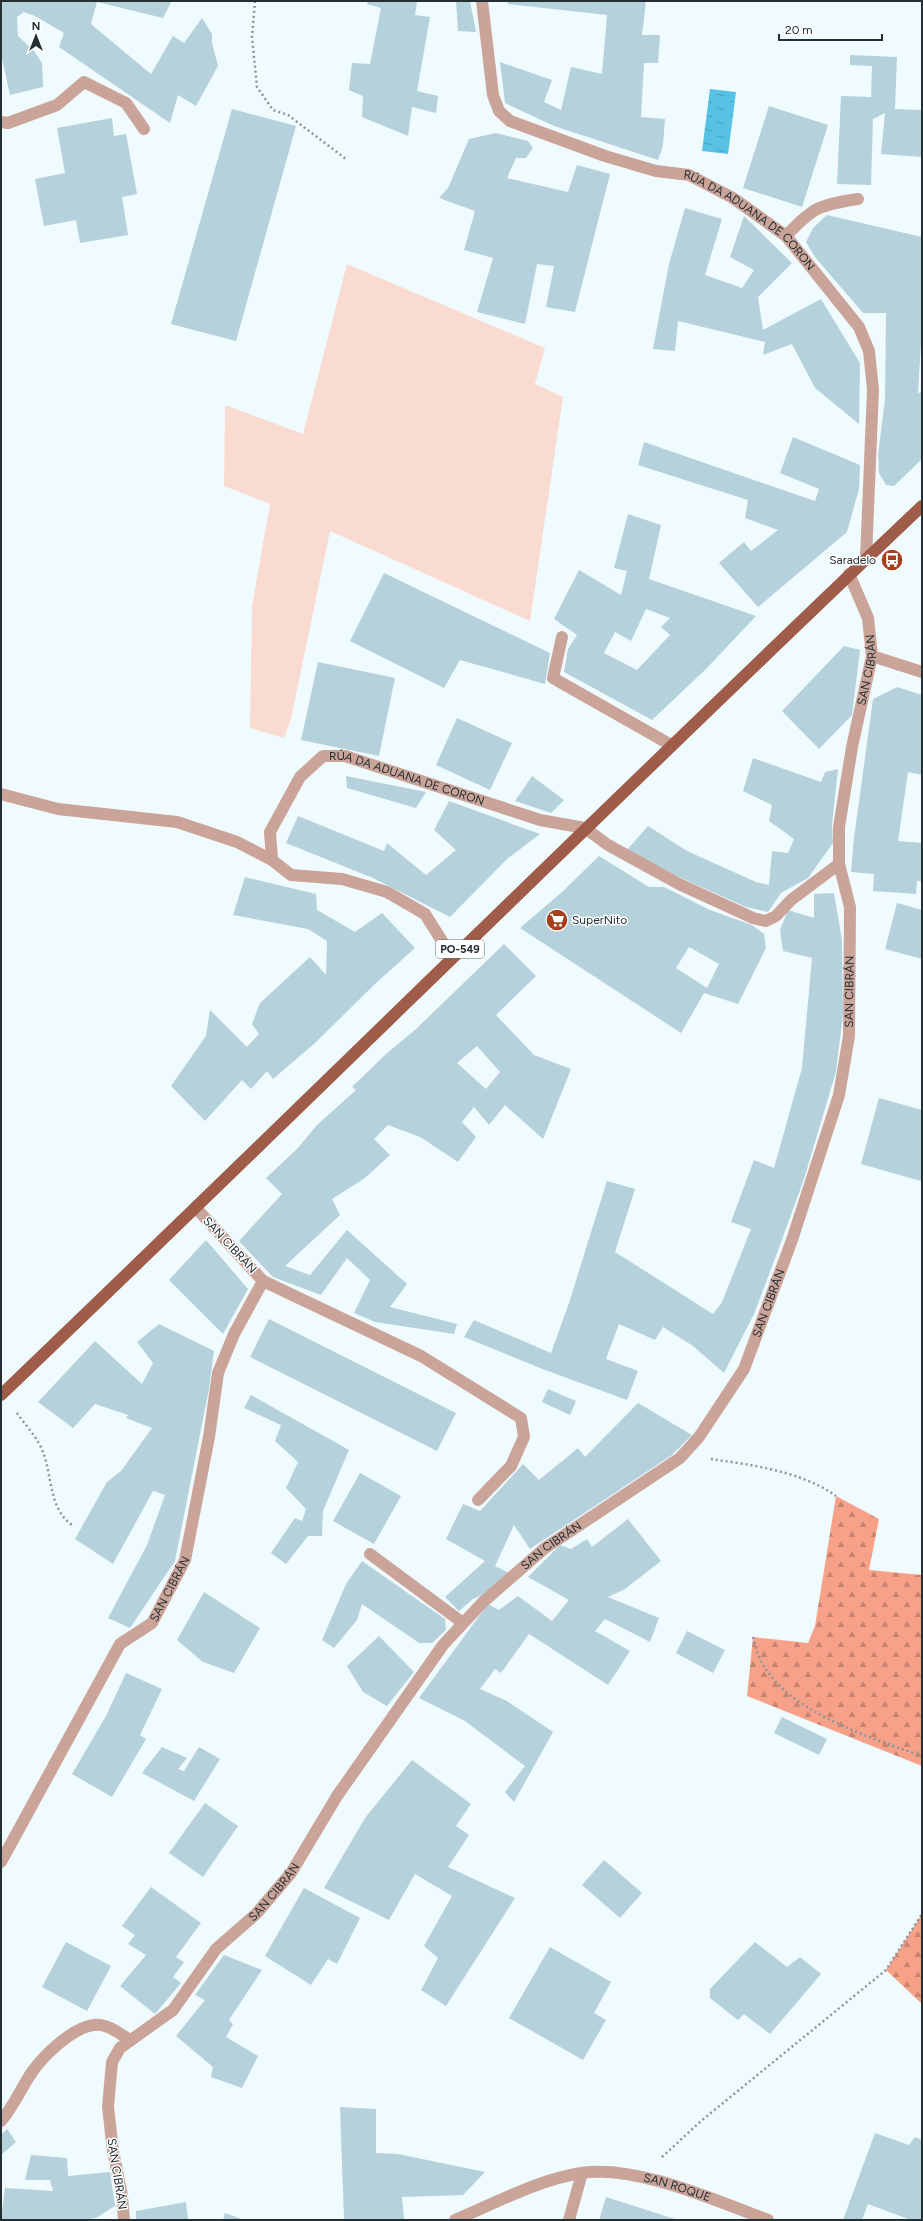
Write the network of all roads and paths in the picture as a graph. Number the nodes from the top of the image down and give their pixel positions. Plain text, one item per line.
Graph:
1 (255, 1) edge
2 (482, 1) edge
3 (1, 122) edge
4 (144, 129) dead end
5 (346, 159) dead end
6 (858, 199) dead end
7 (786, 236) junction
8 (922, 506) edge
9 (866, 558) junction
10 (849, 574) junction
11 (562, 637) dead end
12 (872, 656) junction
13 (922, 672) edge
14 (671, 745) junction
15 (1, 794) edge
16 (585, 828) junction
17 (272, 860) junction
18 (838, 864) junction
19 (452, 957) junction
20 (196, 1208) junction
21 (263, 1281) junction
22 (1, 1395) edge
23 (17, 1412) dead end
24 (680, 1458) junction
25 (836, 1496) dead end
26 (478, 1500) dead end
27 (72, 1525) dead end
28 (370, 1554) dead end
29 (463, 1623) junction
30 (753, 1637) dead end
31 (922, 1756) edge
32 (1, 1862) edge
33 (922, 1914) edge
34 (130, 2040) junction
35 (1, 2121) edge
36 (582, 2173) junction
37 (646, 2179) junction
38 (124, 2220) edge
39 (455, 2220) edge
40 (569, 2220) edge
41 (768, 2220) edge

1 - 5 path
2 - 7 street, RÚA DA ADUANA DE CORON
3 - 4 street
6 - 7 street
7 - 9 street, RÚA DA ADUANA DE CORON
8 - 9 main road, PO-549
9 - 10 main road, PO-549
10 - 12 street, SAN CIBRÁN
10 - 14 main road, PO-549
11 - 14 street
12 - 13 street
12 - 18 street, SAN CIBRÁN
14 - 16 main road, PO-549
15 - 17 street
16 - 17 street, RÚA DA ADUANA DE CORON
16 - 18 street
16 - 19 main road, PO-549
17 - 19 street
18 - 24 street, SAN CIBRÁN
19 - 20 main road, PO-549
20 - 21 street, SAN CIBRÁN
20 - 22 main road, PO-549
21 - 26 street, SAN CIBRÁN
21 - 32 street, SAN CIBRÁN
23 - 27 path
24 - 25 path
24 - 29 street, SAN CIBRÁN
28 - 29 street
29 - 34 street, SAN CIBRÁN
30 - 31 path
33 - 37 path
34 - 35 street
34 - 38 street, SAN CIBRÁN
36 - 37 street, SAN ROQUE
36 - 39 street, SAN ROQUE
36 - 40 street
37 - 41 street, SAN ROQUE

